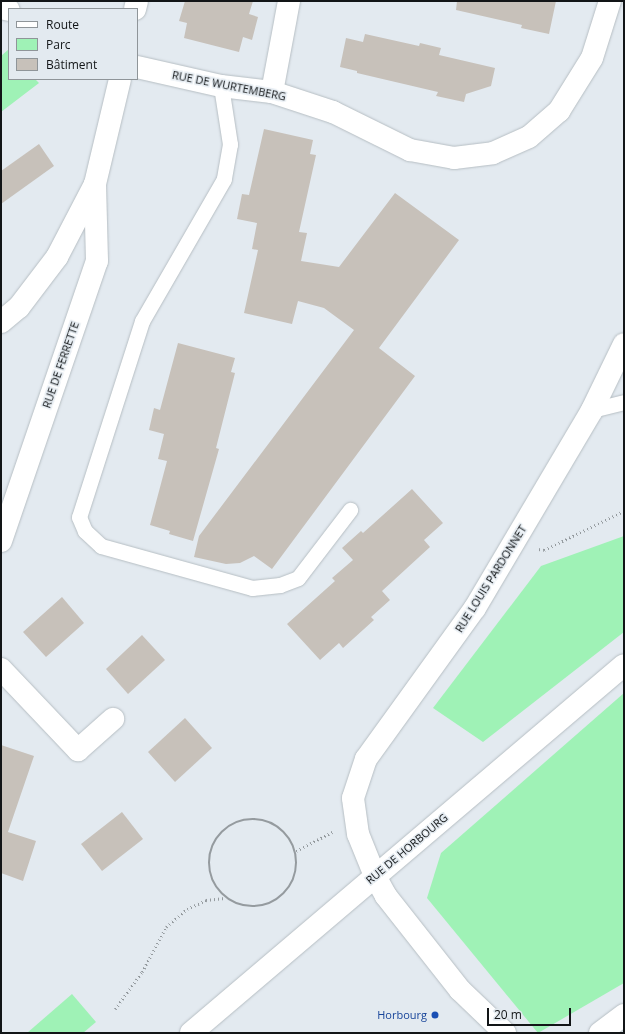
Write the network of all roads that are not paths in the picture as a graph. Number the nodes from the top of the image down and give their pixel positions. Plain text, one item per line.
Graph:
1 (289, 1) edge
2 (610, 1) edge
3 (138, 67) edge
4 (120, 80) edge
5 (221, 86) junction
6 (272, 92) junction
7 (95, 184) junction
8 (1, 322) edge
9 (624, 344) edge
10 (624, 402) edge
11 (592, 410) junction
12 (350, 510) dead end
13 (1, 542) edge
14 (624, 665) edge
15 (1, 669) edge
16 (113, 719) dead end
17 (375, 876) junction
18 (624, 1015) edge
19 (191, 1033) edge
20 (505, 1033) edge
21 (600, 1033) edge

1 - 6 street
2 - 6 street, RUE DE WURTEMBERG
3 - 5 street, RUE DE WURTEMBERG
4 - 7 street
5 - 6 street, RUE DE WURTEMBERG
5 - 12 lane
7 - 8 street
7 - 13 street, RUE DE FERRETTE
9 - 11 street, RUE LOUIS PARDONNET
10 - 11 lane
11 - 17 street, RUE LOUIS PARDONNET
14 - 17 street, RUE DE HORBOURG
15 - 16 street
17 - 19 street, RUE DE HORBOURG
17 - 20 street, RUE LOUIS PARDONNET
18 - 21 street

